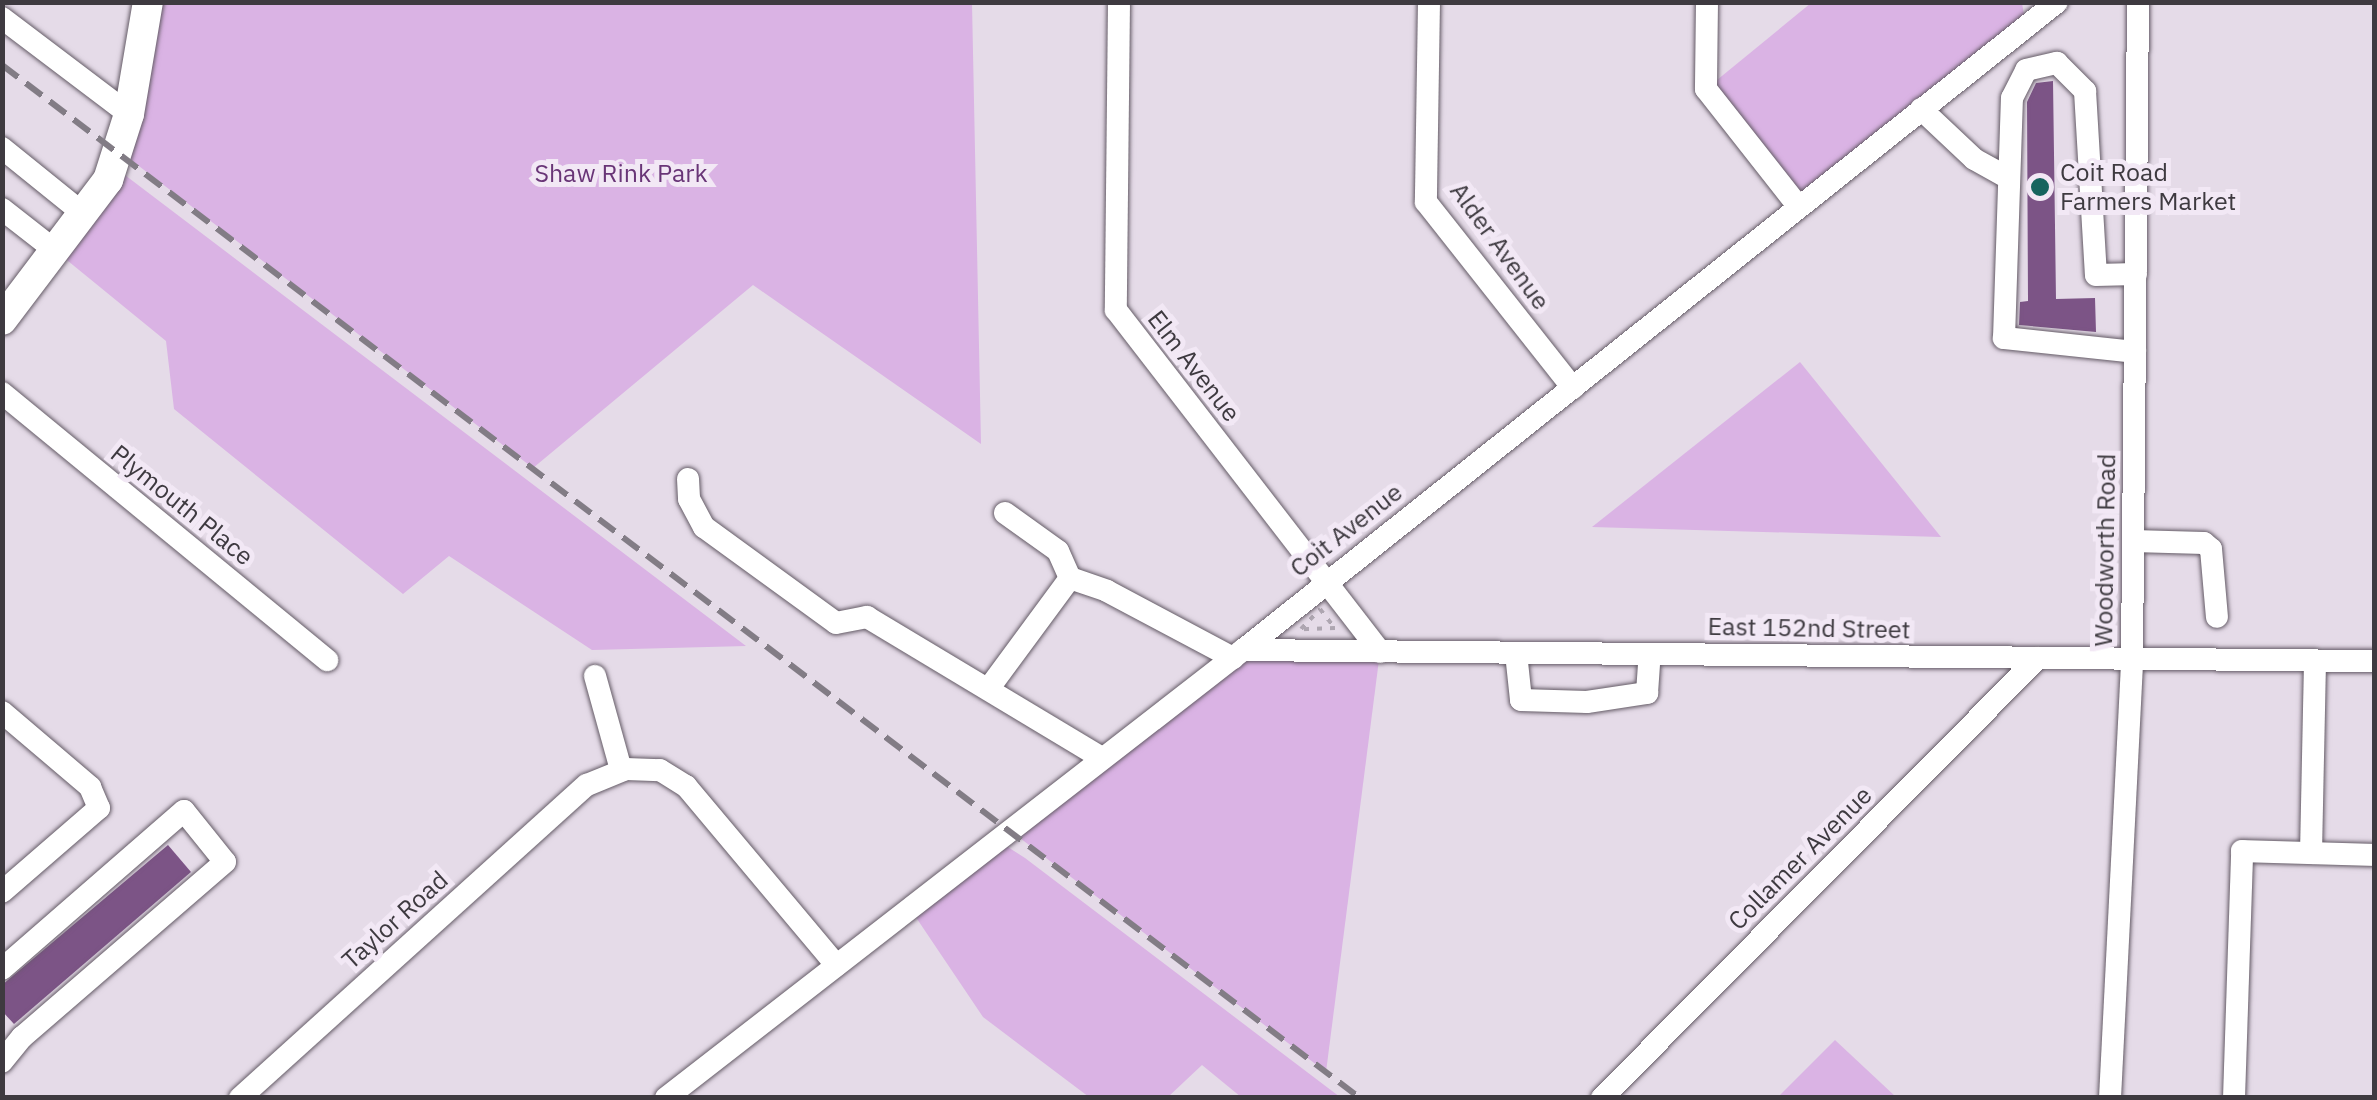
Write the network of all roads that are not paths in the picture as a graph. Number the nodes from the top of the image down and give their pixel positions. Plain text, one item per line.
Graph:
1 (148, 2) edge
2 (1119, 2) edge
3 (1429, 2) edge
4 (1707, 2) edge
5 (2057, 2) edge
6 (2138, 2) edge
7 (2, 18) edge
8 (1921, 109) junction
9 (129, 114) junction
10 (2, 148) edge
11 (2008, 178) junction
12 (1798, 206) junction
13 (2, 209) edge
14 (85, 216) junction
15 (57, 252) junction
16 (2136, 274) junction
17 (2, 320) edge
18 (2135, 352) junction
19 (1573, 388) junction
20 (2, 393) edge
21 (688, 478) dead end
22 (1006, 513) dead end
23 (2133, 541) junction
24 (1070, 578) junction
25 (1326, 579) junction
26 (2217, 617) dead end
27 (1380, 652) junction
28 (1516, 653) junction
29 (1238, 654) junction
30 (1650, 654) junction
31 (2038, 658) junction
32 (327, 660) dead end
33 (2132, 660) junction
34 (2315, 661) junction
35 (2374, 662) edge
36 (595, 676) dead end
37 (990, 688) junction
38 (2, 712) edge
39 (1102, 758) junction
40 (621, 770) junction
41 (2311, 853) junction
42 (2374, 855) edge
43 (2, 892) edge
44 (836, 965) junction
45 (2, 969) edge
46 (2, 1062) edge
47 (240, 1098) edge
48 (666, 1098) edge
49 (1602, 1098) edge
50 (2110, 1098) edge
51 (2234, 1098) edge

1 - 9 main road
2 - 25 street, Elm Avenue
3 - 19 street, Alder Avenue
4 - 12 street
5 - 8 street, Coit Avenue
6 - 16 street, Woodworth Road
7 - 9 street
8 - 11 street
8 - 12 street, Coit Avenue
9 - 14 main road
10 - 14 street
11 - 16 street
11 - 18 street
12 - 19 street, Coit Avenue
13 - 15 street
14 - 15 main road
15 - 17 main road
16 - 18 street, Woodworth Road
18 - 23 street, Woodworth Road
19 - 25 street, Coit Avenue
20 - 32 street, Plymouth Place
21 - 37 street
22 - 24 street
23 - 26 street
23 - 33 street, Woodworth Road
24 - 29 street
24 - 37 street
25 - 27 street, Elm Avenue
25 - 29 street, Coit Avenue
27 - 28 street, East 152nd Street
27 - 29 street, East 152nd Street
28 - 30 street, East 152nd Street
28 - 30 street
29 - 39 street, Coit Avenue
30 - 31 street, East 152nd Street
31 - 33 street, East 152nd Street
31 - 49 street, Collamer Avenue
33 - 34 street, East 152nd Street
33 - 50 street, Woodworth Road
34 - 35 street, East 152nd Street
34 - 41 street
36 - 40 street
37 - 39 street
38 - 43 street
39 - 44 street, Coit Avenue
40 - 44 street
40 - 47 street, Taylor Road
41 - 42 street
41 - 51 street
44 - 48 street, Coit Avenue
45 - 46 street

